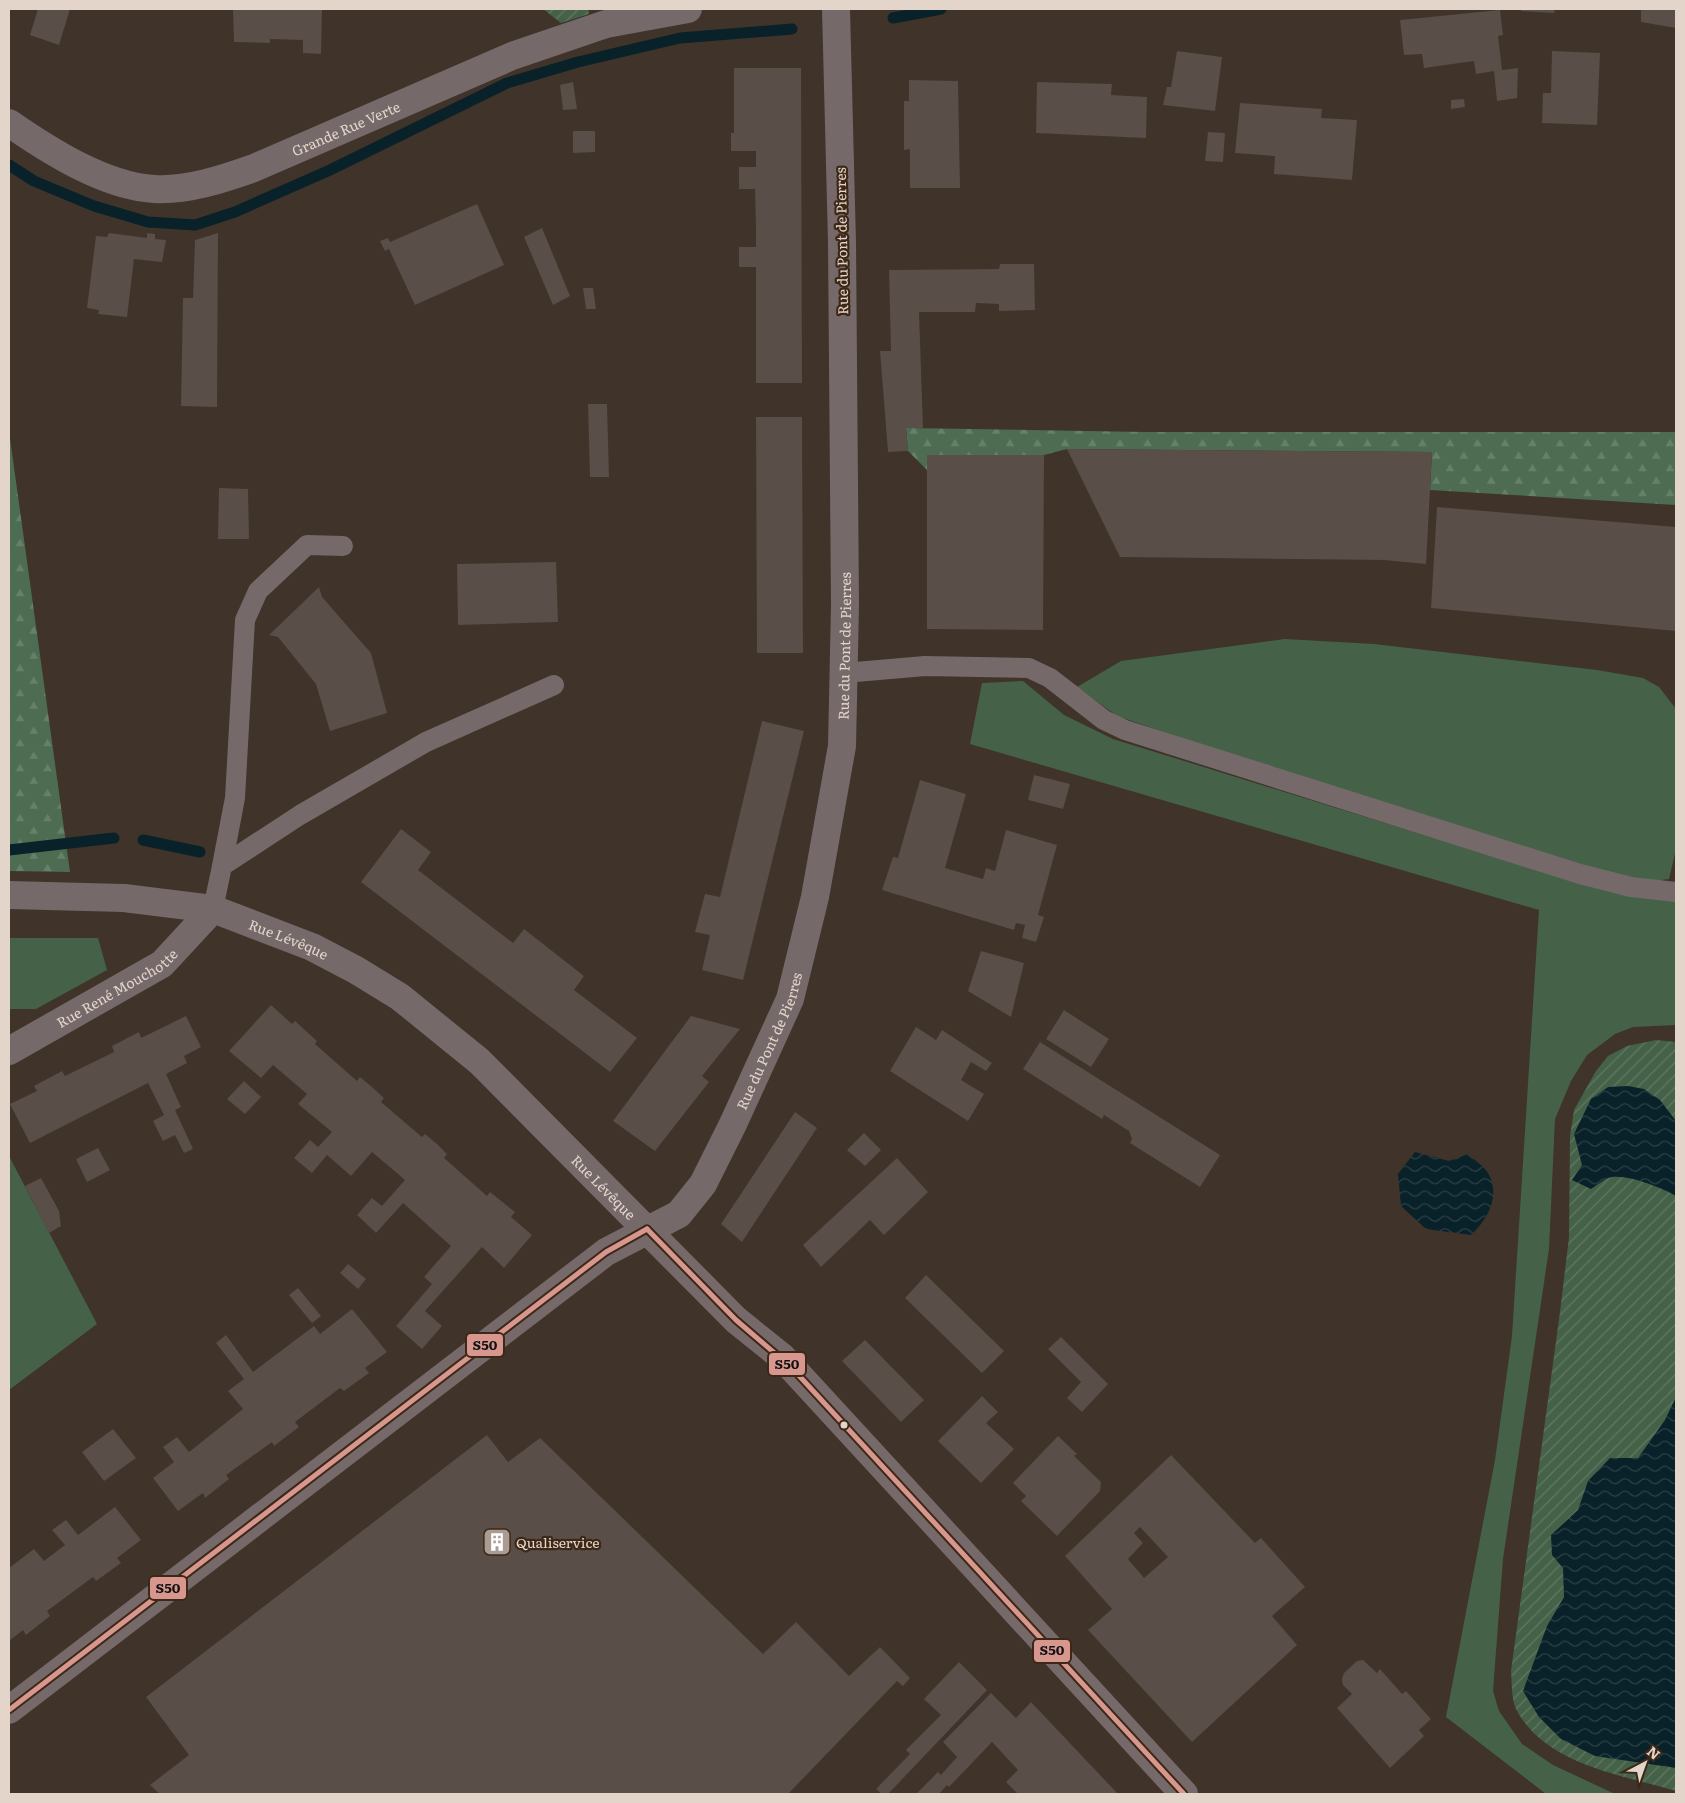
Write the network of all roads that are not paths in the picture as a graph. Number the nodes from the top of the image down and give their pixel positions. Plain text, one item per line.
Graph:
1 (688, 9) edge
2 (836, 9) edge
3 (9, 123) edge
4 (343, 546) dead end
5 (844, 673) junction
6 (554, 685) dead end
7 (222, 866) junction
8 (1676, 892) edge
9 (9, 895) edge
10 (213, 910) junction
11 (9, 1051) edge
12 (647, 1229) junction
13 (9, 1710) edge
14 (1184, 1794) edge

1 - 3 street, Grande Rue Verte
2 - 5 street, Rue du Pont de Pierres
4 - 7 lane
5 - 8 lane
5 - 12 street, Rue du Pont de Pierres
6 - 7 lane
7 - 10 lane
9 - 10 street, Rue Lévêque
10 - 11 street, Rue René Mouchotte
10 - 12 street, Rue Lévêque
12 - 13 street, Rue du Pont de Pierres
12 - 14 street, Rue Lévêque

